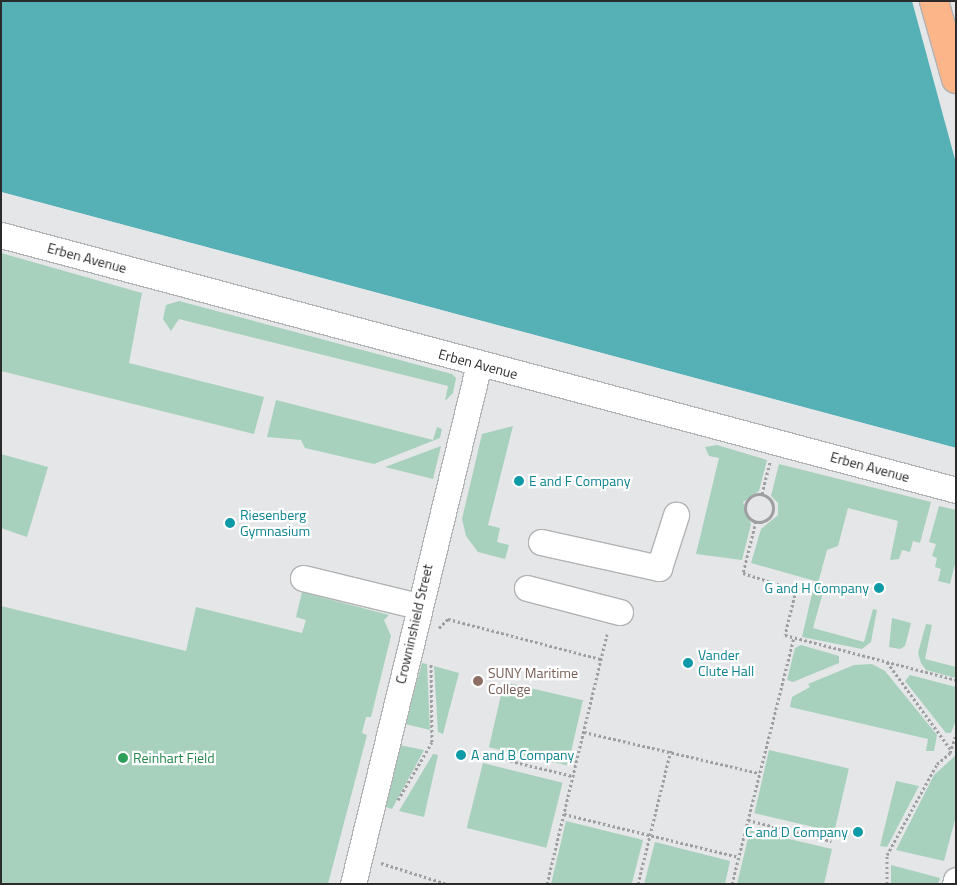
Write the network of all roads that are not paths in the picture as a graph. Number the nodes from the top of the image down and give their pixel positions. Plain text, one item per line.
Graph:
1 (934, 1) edge
2 (956, 80) edge
3 (1, 235) edge
4 (479, 364) junction
5 (956, 490) edge
6 (676, 515) dead end
7 (541, 542) dead end
8 (303, 578) dead end
9 (527, 588) dead end
10 (418, 606) junction
11 (620, 612) dead end
12 (353, 884) edge

1 - 2 highway
3 - 4 street, Erben Avenue
4 - 5 street, Erben Avenue
4 - 10 street, Crowninshield Street
6 - 7 street
8 - 10 street
9 - 11 street
10 - 12 street, Crowninshield Street

